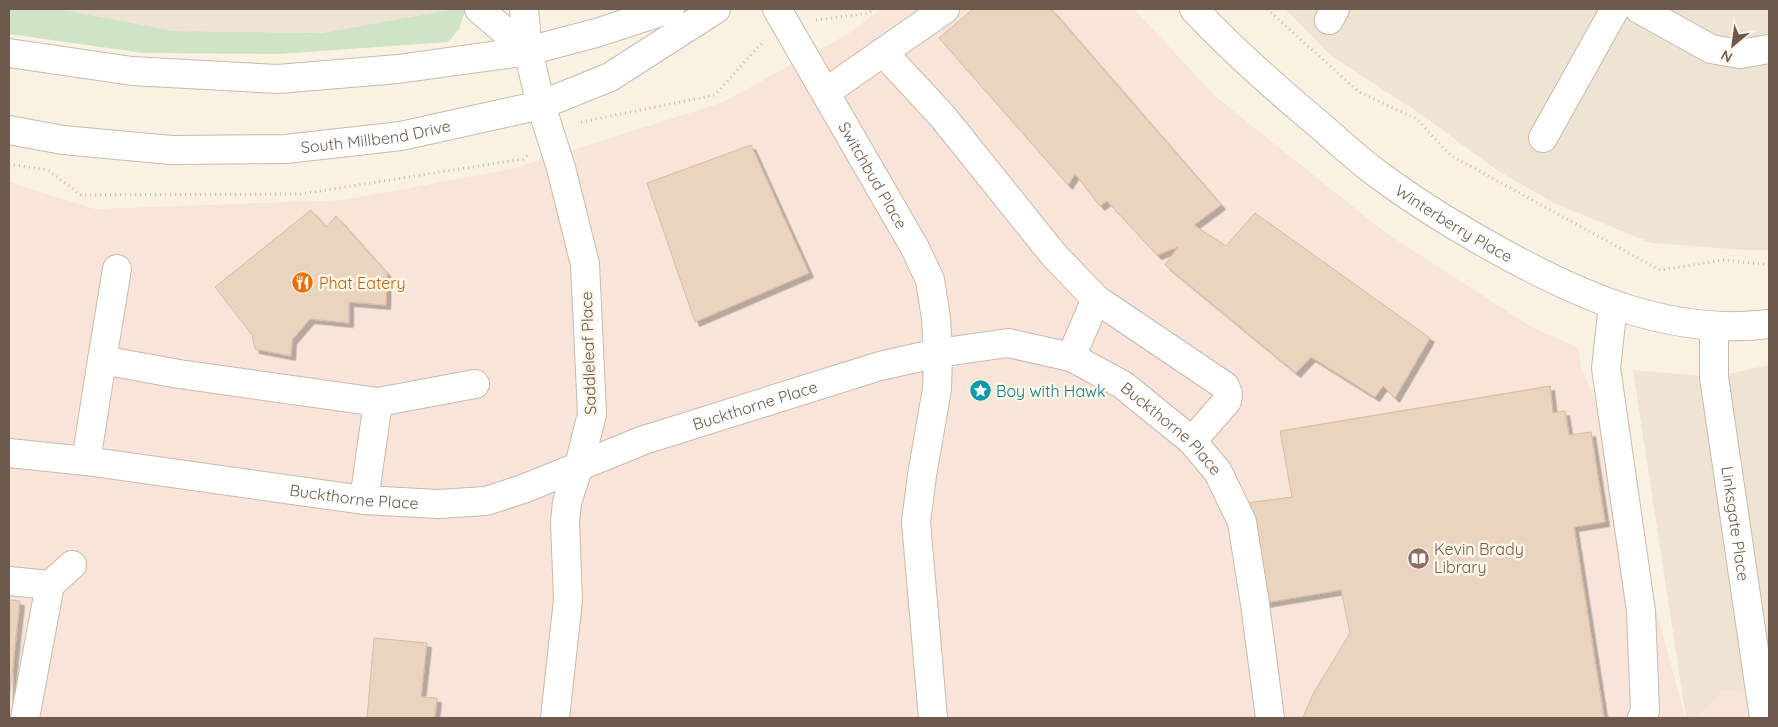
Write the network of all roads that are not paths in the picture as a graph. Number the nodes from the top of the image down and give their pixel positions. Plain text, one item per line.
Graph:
1 (479, 9) edge
2 (524, 9) edge
3 (670, 9) edge
4 (716, 9) edge
5 (777, 9) edge
6 (945, 9) edge
7 (1194, 9) edge
8 (1615, 9) edge
9 (1638, 9) edge
10 (1769, 49) edge
11 (528, 51) junction
12 (883, 52) junction
13 (9, 53) edge
14 (826, 92) junction
15 (541, 105) junction
16 (9, 130) edge
17 (1543, 138) dead end
18 (117, 269) dead end
19 (1096, 299) junction
20 (1613, 305) junction
21 (1769, 324) edge
22 (1714, 327) junction
23 (938, 353) junction
24 (1071, 357) junction
25 (102, 360) junction
26 (475, 384) dead end
27 (378, 402) junction
28 (1192, 441) junction
29 (9, 454) edge
30 (86, 461) junction
31 (579, 466) junction
32 (364, 500) junction
33 (72, 564) dead end
34 (9, 581) edge
35 (50, 585) junction
36 (25, 718) edge
37 (555, 718) edge
38 (933, 718) edge
39 (1270, 718) edge
40 (1642, 718) edge
41 (1764, 718) edge

1 - 11 street
2 - 11 street, Saddleleaf Place
3 - 11 street
4 - 15 street, South Millbend Drive
5 - 14 street, Switchbud Place
6 - 12 street
7 - 20 street, Winterberry Place
8 - 17 street
9 - 10 street
11 - 13 street
11 - 15 street, Saddleleaf Place
12 - 14 street
12 - 19 street
14 - 23 street, Switchbud Place
15 - 16 street, South Millbend Drive
15 - 31 street, Saddleleaf Place
18 - 25 street
19 - 24 street
19 - 28 street
20 - 22 street, Winterberry Place
20 - 40 street
21 - 22 street, Winterberry Place
22 - 41 street, Linksgate Place
23 - 24 street, Buckthorne Place
23 - 31 street, Buckthorne Place
23 - 38 street, Switchbud Place
24 - 28 street, Buckthorne Place
25 - 27 street
25 - 30 street
26 - 27 street
27 - 32 street
28 - 39 street, Buckthorne Place
29 - 30 street, Buckthorne Place
30 - 32 street, Buckthorne Place
31 - 32 street, Buckthorne Place
31 - 37 street, Saddleleaf Place
33 - 35 street
34 - 35 street
35 - 36 street

